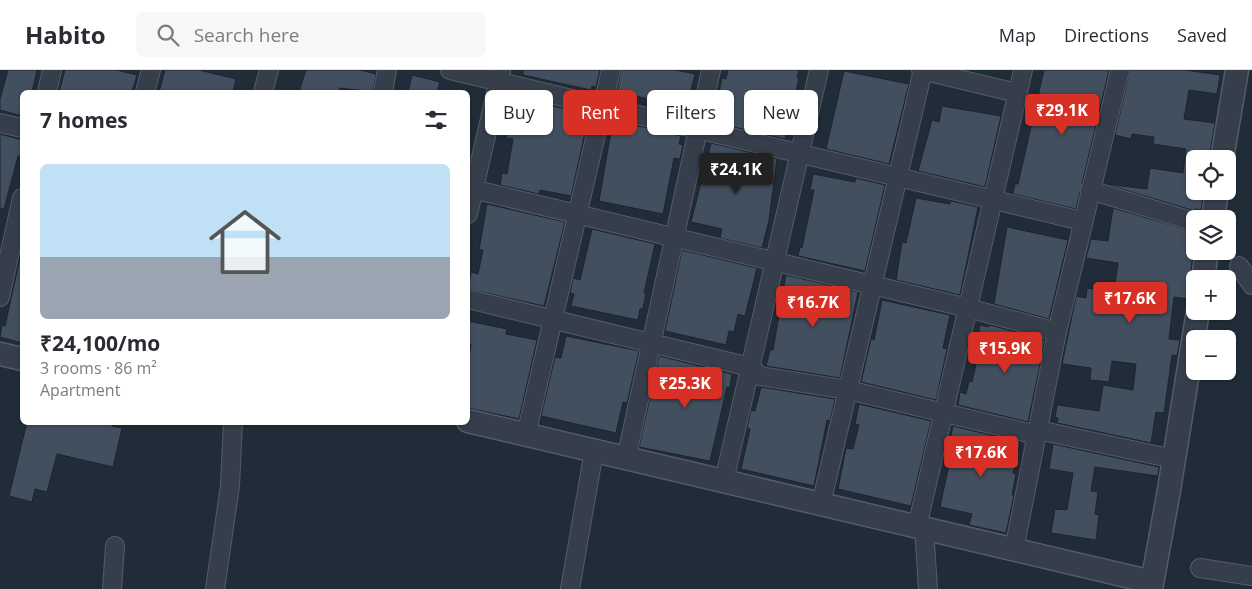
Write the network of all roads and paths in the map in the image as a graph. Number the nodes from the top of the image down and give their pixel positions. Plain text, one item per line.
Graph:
1 (52, 70) edge
2 (151, 70) edge
3 (387, 70) edge
4 (450, 70) edge
5 (611, 70) edge
6 (711, 70) edge
7 (819, 70) edge
8 (922, 70) edge
9 (1023, 70) edge
10 (1120, 70) edge
11 (1236, 70) edge
12 (265, 71) edge
13 (500, 76) edge
14 (47, 90) edge
15 (146, 90) edge
16 (263, 90) edge
17 (383, 90) edge
18 (606, 90) edge
19 (707, 90) edge
20 (1017, 93) junction
21 (563, 95) edge
22 (0, 123) edge
23 (20, 128) edge
24 (595, 135) edge
25 (697, 135) edge
26 (724, 135) edge
27 (1223, 150) edge
28 (800, 153) junction
29 (898, 177) junction
30 (470, 189) edge
31 (1090, 190) junction
32 (992, 199) junction
33 (20, 205) edge
34 (577, 214) junction
35 (1186, 219) edge
36 (1082, 221) junction
37 (12, 235) edge
38 (674, 237) junction
39 (775, 261) junction
40 (1238, 266) dead end
41 (872, 285) junction
42 (1252, 285) edge
43 (0, 297) edge
44 (470, 299) edge
45 (968, 308) junction
46 (552, 319) junction
47 (1197, 320) edge
48 (1057, 332) junction
49 (651, 343) junction
50 (0, 354) edge
51 (20, 359) edge
52 (750, 367) junction
53 (848, 390) junction
54 (943, 413) junction
55 (470, 421) edge
56 (233, 425) edge
57 (1037, 433) junction
58 (526, 435) junction
59 (594, 451) junction
60 (626, 459) junction
61 (1174, 459) junction
62 (724, 482) junction
63 (821, 504) junction
64 (920, 528) junction
65 (115, 546) dead end
66 (1014, 550) junction
67 (1200, 568) dead end
68 (1252, 576) edge
69 (1151, 585) edge
70 (112, 589) edge
71 (215, 589) edge
72 (570, 589) edge
73 (928, 589) edge

1 - 14 street
2 - 15 street
3 - 17 street
4 - 13 street
5 - 18 street
6 - 19 street
7 - 28 street
8 - 20 street
8 - 29 street
9 - 20 street
10 - 31 street
11 - 27 street
12 - 16 street
13 - 21 street
13 - 30 street
20 - 32 street
22 - 23 street
24 - 34 street
25 - 38 street
26 - 28 street
28 - 29 street
28 - 39 street
29 - 32 street
29 - 41 street
30 - 34 street
31 - 35 street
31 - 36 street
32 - 36 street
32 - 45 street
33 - 37 street
34 - 38 street
34 - 46 street
36 - 48 street
37 - 43 street
38 - 39 street
38 - 49 street
39 - 41 street
39 - 52 street
40 - 42 street
41 - 45 street
41 - 53 street
44 - 46 street
45 - 48 street
45 - 54 street
46 - 49 street
46 - 58 street
47 - 61 street
48 - 57 street
49 - 52 street
49 - 60 street
50 - 51 street
52 - 53 street
52 - 62 street
53 - 54 street
53 - 63 street
54 - 57 street
54 - 64 street
55 - 58 street
56 - 71 street
57 - 61 street
57 - 66 street
58 - 59 street
59 - 60 street
59 - 72 street
60 - 62 street
61 - 69 street
62 - 63 street
63 - 64 street
64 - 66 street
64 - 73 street
65 - 70 street
66 - 69 street
67 - 68 street

